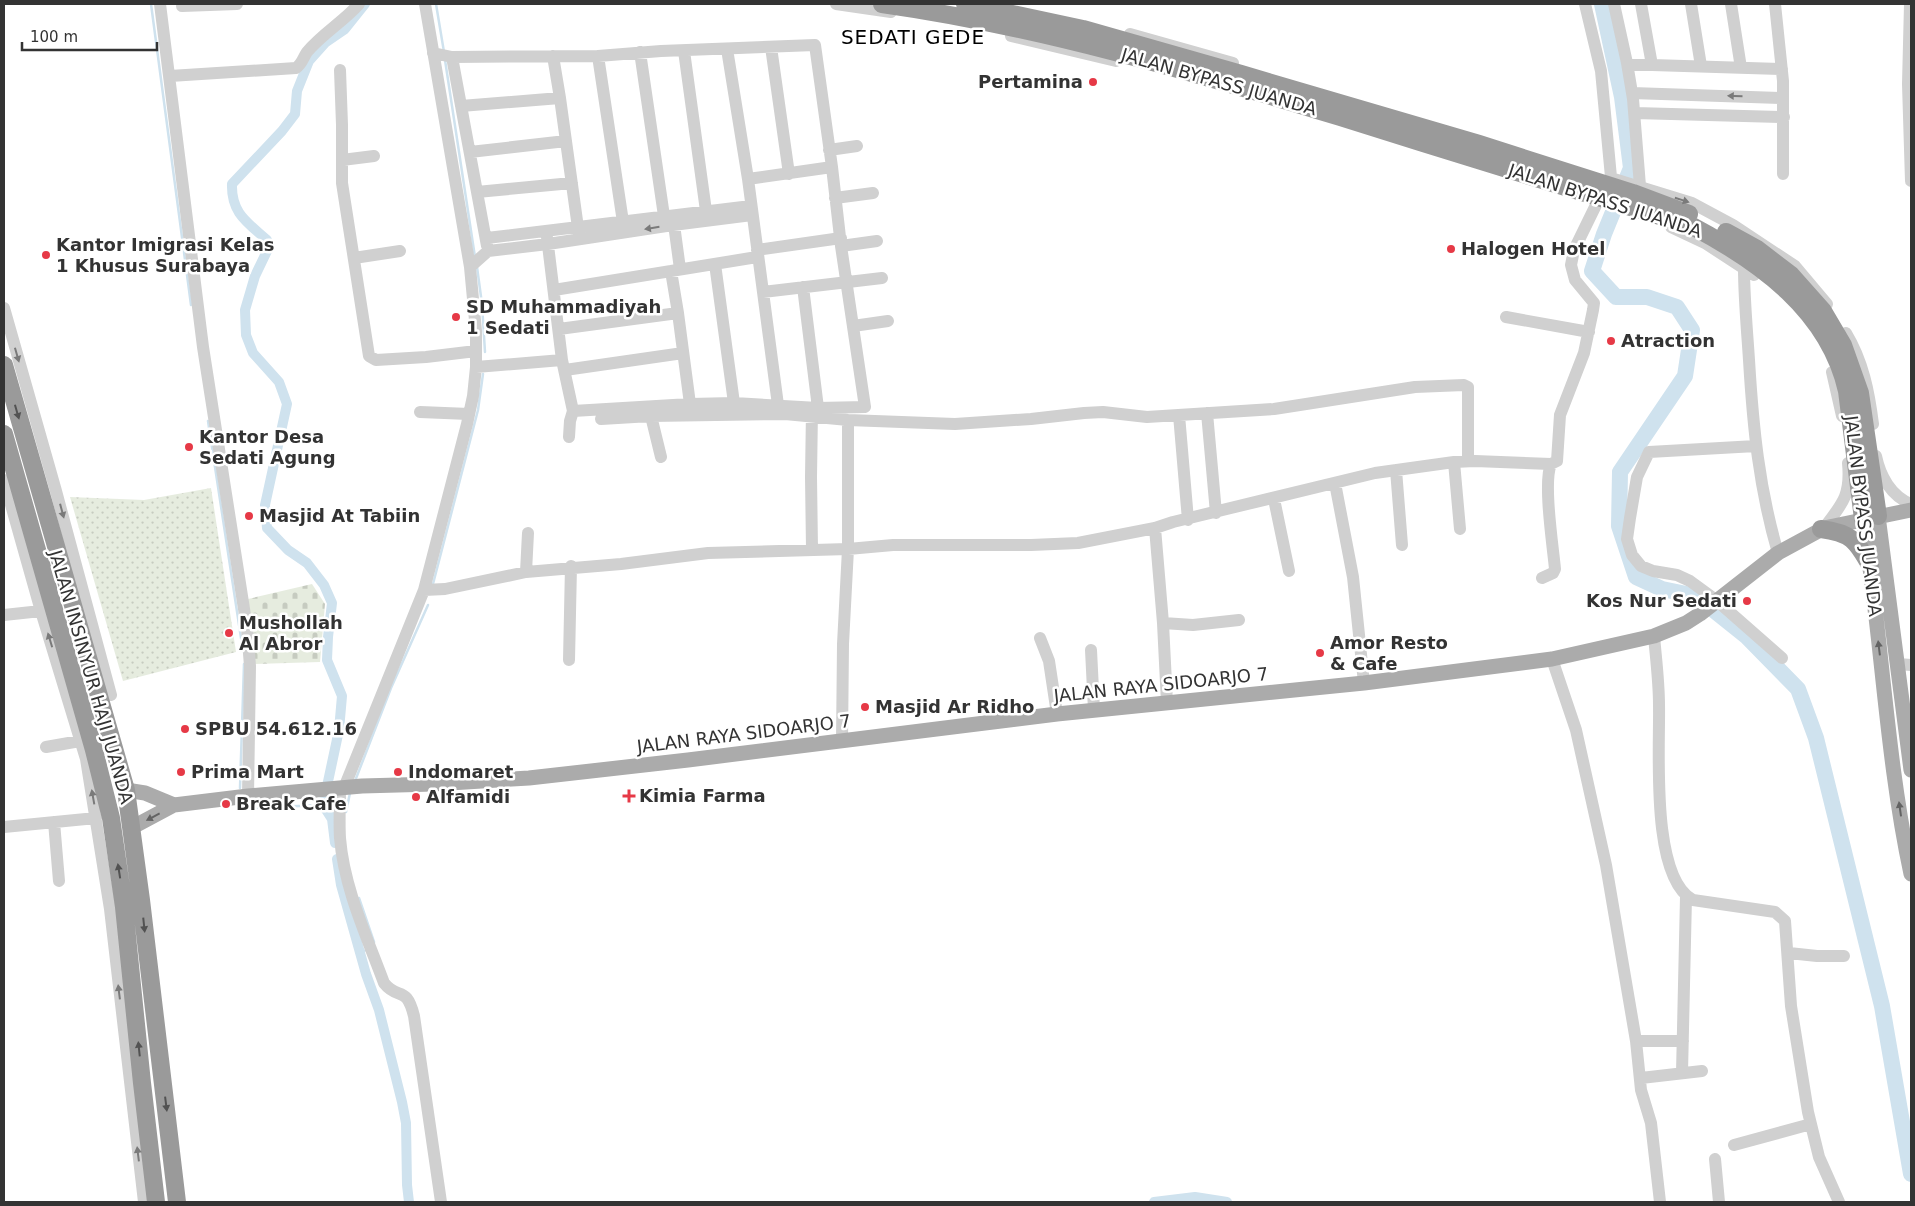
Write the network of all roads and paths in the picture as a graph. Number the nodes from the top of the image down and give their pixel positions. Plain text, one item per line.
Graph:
1 (160, 4) edge
2 (237, 4) edge
3 (359, 4) edge
4 (425, 4) edge
5 (836, 4) edge
6 (882, 4) edge
7 (965, 4) edge
8 (999, 4) edge
9 (1585, 4) edge
10 (1614, 4) edge
11 (1641, 4) edge
12 (1691, 4) edge
13 (1731, 4) edge
14 (1775, 4) edge
15 (1910, 4) edge
16 (182, 6) dead end
17 (771, 47) junction
18 (727, 49) junction
19 (684, 51) junction
20 (640, 52) junction
21 (443, 55) junction
22 (552, 56) junction
23 (598, 56) junction
24 (1627, 63) junction
25 (1652, 65) junction
26 (1701, 66) junction
27 (1741, 68) junction
28 (1782, 69) junction
29 (340, 70) dead end
30 (170, 76) junction
31 (1238, 80) junction
32 (1632, 93) junction
33 (560, 98) junction
34 (1784, 98) junction
35 (461, 106) junction
36 (1635, 113) junction
37 (1784, 117) junction
38 (566, 141) junction
39 (856, 146) dead end
40 (829, 150) junction
41 (470, 152) junction
42 (374, 156) dead end
43 (342, 160) junction
44 (832, 167) junction
45 (789, 174) junction
46 (1783, 174) dead end
47 (748, 179) junction
48 (1911, 181) edge
49 (572, 183) junction
50 (477, 192) junction
51 (1606, 192) junction
52 (873, 193) dead end
53 (835, 198) junction
54 (1628, 200) junction
55 (752, 210) junction
56 (706, 211) junction
57 (670, 218) junction
58 (623, 222) junction
59 (578, 234) junction
60 (547, 238) junction
61 (877, 241) dead end
62 (841, 242) junction
63 (400, 251) dead end
64 (757, 253) junction
65 (480, 255) junction
66 (354, 258) junction
67 (715, 264) junction
68 (1749, 267) junction
69 (675, 270) junction
70 (882, 278) dead end
71 (846, 282) junction
72 (803, 287) junction
73 (554, 290) junction
74 (763, 292) junction
75 (4, 308) edge
76 (678, 313) junction
77 (1506, 317) dead end
78 (888, 321) dead end
79 (853, 326) junction
80 (559, 329) junction
81 (1588, 332) junction
82 (476, 351) junction
83 (683, 353) junction
84 (4, 365) edge
85 (564, 365) junction
86 (476, 367) junction
87 (690, 404) junction
88 (734, 404) junction
89 (1866, 404) junction
90 (778, 405) junction
91 (573, 411) junction
92 (814, 411) junction
93 (420, 412) dead end
94 (1207, 413) junction
95 (469, 414) junction
96 (1179, 414) junction
97 (651, 416) junction
98 (584, 420) dead end
99 (848, 420) junction
100 (4, 434) edge
101 (569, 437) dead end
102 (1756, 446) junction
103 (661, 457) dead end
104 (1468, 461) junction
105 (1454, 462) junction
106 (1551, 464) junction
107 (1396, 470) junction
108 (4, 480) edge
109 (1335, 483) junction
110 (1274, 499) junction
111 (1911, 504) edge
112 (1911, 510) edge
113 (1216, 513) junction
114 (1871, 518) junction
115 (1188, 520) junction
116 (1154, 528) junction
117 (1460, 529) dead end
118 (1822, 529) junction
119 (528, 534) dead end
120 (1402, 545) dead end
121 (812, 548) junction
122 (848, 549) junction
123 (1778, 553) junction
124 (57, 554) junction
125 (38, 559) junction
126 (1870, 565) junction
127 (571, 566) junction
128 (1289, 571) dead end
129 (526, 572) junction
130 (1542, 578) dead end
131 (424, 590) junction
132 (1715, 601) junction
133 (41, 611) junction
134 (4, 615) edge
135 (1239, 620) dead end
136 (1163, 623) junction
137 (1654, 636) junction
138 (1040, 638) dead end
139 (1091, 650) dead end
140 (1782, 658) dead end
141 (1552, 659) junction
142 (569, 660) dead end
143 (1905, 664) edge
144 (1364, 683) junction
145 (1905, 683) edge
146 (111, 695) dead end
147 (1167, 702) junction
148 (1094, 710) junction
149 (1057, 714) junction
150 (842, 742) junction
151 (46, 747) dead end
152 (86, 750) junction
153 (1911, 770) edge
154 (346, 788) junction
155 (126, 790) junction
156 (248, 796) junction
157 (174, 805) junction
158 (96, 818) junction
159 (54, 822) junction
160 (4, 827) edge
161 (131, 828) junction
162 (1911, 874) edge
163 (59, 881) dead end
164 (1686, 897) junction
165 (117, 908) junction
166 (1789, 953) junction
167 (1844, 956) dead end
168 (1636, 1041) junction
169 (1683, 1041) junction
170 (1702, 1071) dead end
171 (1682, 1073) junction
172 (1641, 1078) junction
173 (163, 1080) junction
174 (142, 1083) junction
175 (1811, 1124) junction
176 (1734, 1145) dead end
177 (1714, 1159) dead end
178 (144, 1202) edge
179 (156, 1202) edge
180 (178, 1202) edge
181 (441, 1202) edge
182 (1660, 1202) edge
183 (1719, 1202) edge
184 (1839, 1202) edge

1 - 30 street
2 - 16 street
3 - 30 street
4 - 21 street
5 - 31 street
6 - 31 highway, JALAN BYPASS JUANDA
7 - 31 highway, JALAN BYPASS JUANDA
8 - 31 street
9 - 51 street
10 - 24 street
11 - 25 street
12 - 26 street
13 - 27 street
14 - 28 street
15 - 48 street
17 - 18 street
17 - 40 street
17 - 45 street
18 - 19 street
18 - 47 street
19 - 20 street
19 - 56 street
20 - 23 street
20 - 57 street
21 - 22 street
21 - 35 street
21 - 65 street
22 - 23 street
22 - 33 street
23 - 58 street
24 - 25 street
24 - 32 street
25 - 26 street
26 - 27 street
27 - 28 street
28 - 34 street
29 - 43 street
30 - 156 street
31 - 51 highway, JALAN BYPASS JUANDA
34 -> 32 street
32 - 36 street
33 - 35 street
33 - 38 street
34 - 37 street
35 - 41 street
36 - 37 street
36 - 54 street
37 - 46 street
38 - 41 street
38 - 49 street
39 - 40 street
40 - 44 street
41 - 50 street
42 - 43 street
43 - 66 street
44 - 45 street
44 - 53 street
45 - 47 street
47 - 55 street
49 - 50 street
49 - 59 street
50 - 65 street
51 - 54 highway, JALAN BYPASS JUANDA
51 - 54 street
51 - 81 street
52 - 53 street
53 - 62 street
54 - 68 highway, JALAN BYPASS JUANDA
54 -> 89 highway, JALAN BYPASS JUANDA
55 - 56 street
55 - 57 street
55 - 64 street
56 - 57 street
57 - 58 street
57 -> 59 street
57 - 69 street
58 - 59 street
59 - 60 street
60 - 65 street
60 - 73 street
61 - 62 street
62 - 64 street
62 - 71 street
63 - 66 street
64 - 67 street
64 - 74 street
65 - 82 street
66 - 82 street
67 - 69 street
67 - 88 street
68 - 102 street
68 - 114 highway, JALAN BYPASS JUANDA
68 - 118 street
69 - 73 street
69 - 76 street
70 - 71 street
71 - 72 street
71 - 79 street
72 - 74 street
72 - 92 street
73 - 80 street
74 - 90 street
75 -> 146 street, JALAN INSINYUR HAJI JUANDA
76 - 80 street
76 - 83 street
77 - 81 street
78 - 79 street
79 - 92 street
80 - 85 street
81 - 106 street
82 - 86 street
83 - 85 street
83 - 87 street
84 -> 124 highway, JALAN INSINYUR HAJI JUANDA
85 - 86 street
85 - 91 street
86 - 95 street
87 - 88 street
87 - 91 street
88 - 90 street
89 - 111 street
89 - 114 highway, JALAN BYPASS JUANDA
90 - 92 street
91 - 101 street
92 - 97 street
92 - 99 street
92 - 121 street
93 - 95 street
94 - 96 street
94 - 104 street
94 - 113 street
95 - 131 street
96 - 99 street
96 - 115 street
97 - 98 street
97 - 103 street
99 - 122 street
100 - 125 highway, JALAN INSINYUR HAJI JUANDA
102 - 123 street
102 - 132 street
104 - 105 street
104 - 106 street
105 - 107 street
105 - 117 street
106 - 130 street
107 - 109 street
107 - 120 street
108 - 133 street, JALAN INSINYUR HAJI JUANDA
109 - 110 street
109 - 144 street
110 - 113 street
110 - 128 street
112 - 114 main road, JALAN RAYA SIDOARJO 7
113 - 115 street
114 - 118 main road, JALAN RAYA SIDOARJO 7
114 - 126 main road, JALAN BYPASS JUANDA
114 - 143 main road, JALAN BYPASS JUANDA
115 - 116 street
116 - 122 street
116 - 136 street
118 - 123 main road, JALAN RAYA SIDOARJO 7
118 - 126 highway
119 - 129 street
121 - 122 street
121 - 127 street
122 - 150 street
123 - 132 main road, JALAN RAYA SIDOARJO 7
124 - 125 highway
124 - 155 highway, JALAN INSINYUR HAJI JUANDA
125 - 152 highway, JALAN INSINYUR HAJI JUANDA
162 -> 126 main road, JALAN BYPASS JUANDA
127 - 129 street
127 - 142 street
129 - 131 street
131 - 154 street
132 - 137 main road, JALAN RAYA SIDOARJO 7
132 - 140 street
133 - 134 street
152 -> 133 street, JALAN INSINYUR HAJI JUANDA
135 - 136 street
136 - 147 street
137 - 141 main road, JALAN RAYA SIDOARJO 7
137 - 164 street
138 - 149 street
139 - 148 street
141 - 144 main road, JALAN RAYA SIDOARJO 7
141 - 168 street
143 - 145 main road, JALAN BYPASS JUANDA
144 - 147 main road, JALAN RAYA SIDOARJO 7
145 - 153 main road, JALAN BYPASS JUANDA
147 - 148 main road, JALAN RAYA SIDOARJO 7
148 - 149 main road, JALAN RAYA SIDOARJO 7
149 - 150 main road, JALAN RAYA SIDOARJO 7
150 - 154 main road, JALAN RAYA SIDOARJO 7
151 - 152 street
158 -> 152 street, JALAN INSINYUR HAJI JUANDA
165 -> 152 highway, JALAN INSINYUR HAJI JUANDA
154 - 156 main road, JALAN RAYA SIDOARJO 7
154 - 181 street
155 - 157 main road, JALAN RAYA SIDOARJO 7
155 - 161 highway, JALAN INSINYUR HAJI JUANDA
156 - 157 main road, JALAN RAYA SIDOARJO 7
157 -> 161 main road, JALAN RAYA SIDOARJO 7
158 - 159 street
158 - 165 street, JALAN INSINYUR HAJI JUANDA
159 - 160 street
159 - 163 street
161 -> 173 highway, JALAN INSINYUR HAJI JUANDA
164 - 166 street
164 - 169 street
174 -> 165 highway, JALAN INSINYUR HAJI JUANDA
178 -> 165 street, JALAN INSINYUR HAJI JUANDA
166 - 167 street
166 - 175 street
168 - 169 street
168 - 172 street
169 - 171 street
170 - 171 street
171 - 172 street
172 - 182 street
173 - 174 highway
173 -> 180 highway, JALAN INSINYUR HAJI JUANDA
174 - 179 highway, JALAN INSINYUR HAJI JUANDA
175 - 176 street
175 - 184 street
177 - 183 street

